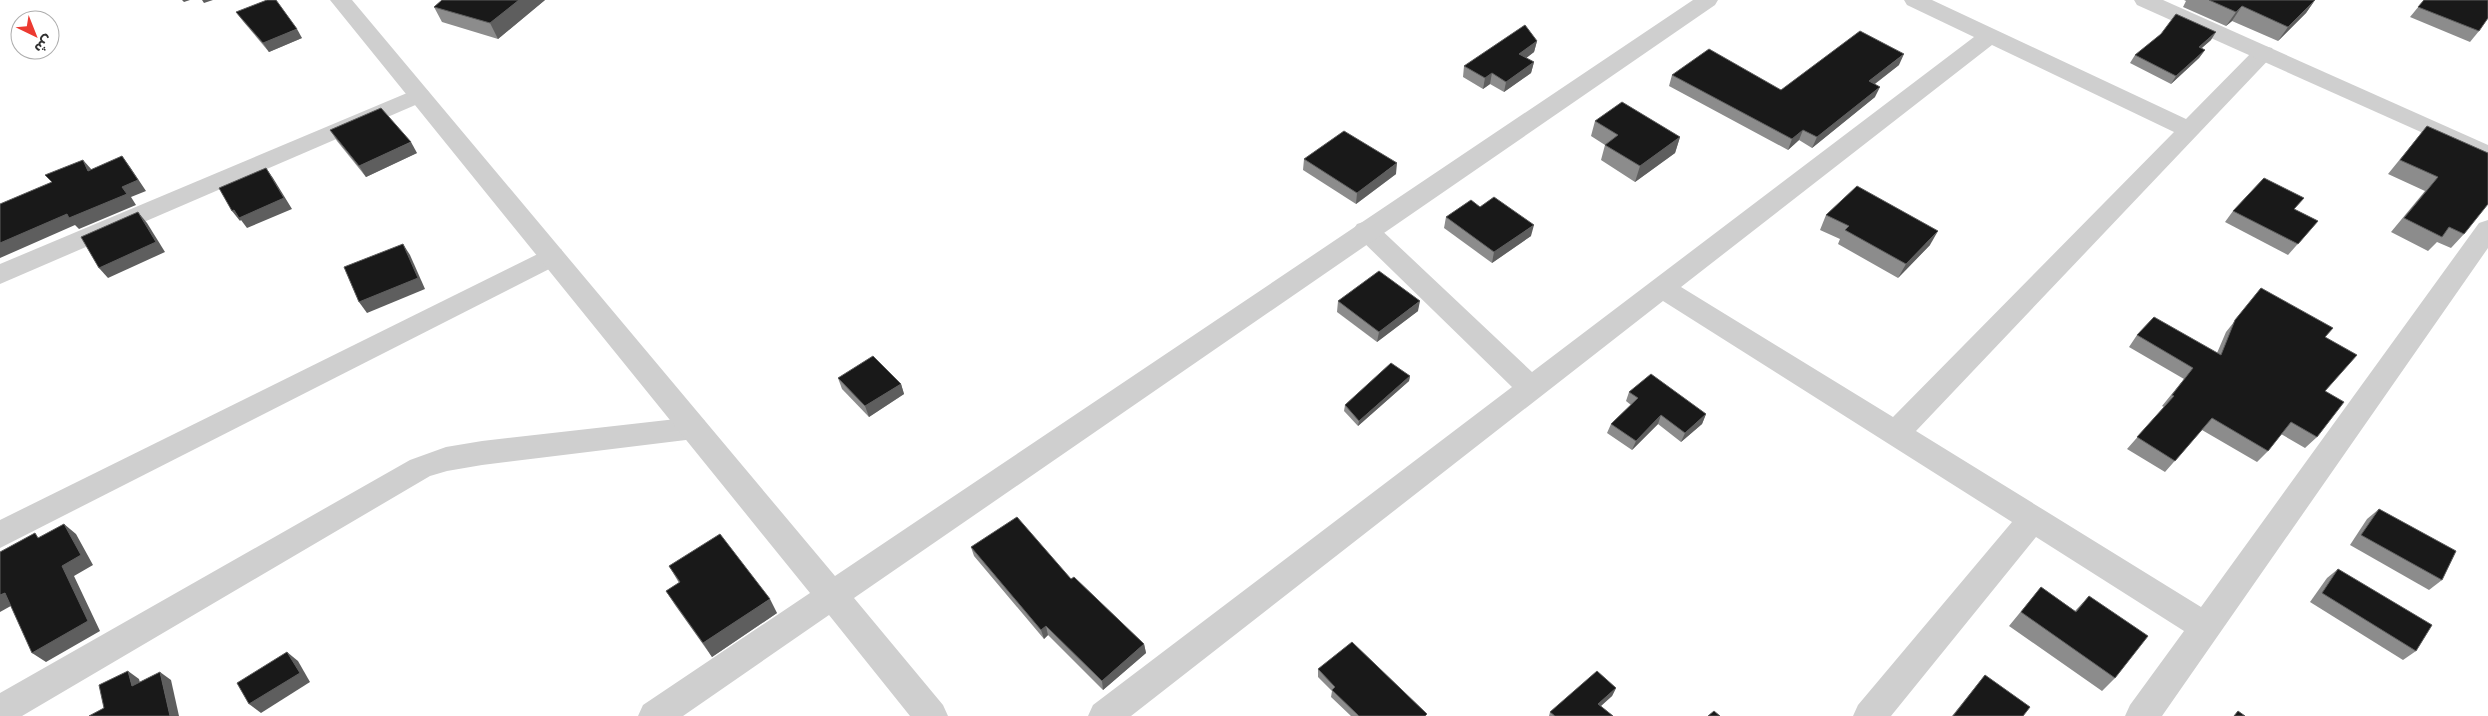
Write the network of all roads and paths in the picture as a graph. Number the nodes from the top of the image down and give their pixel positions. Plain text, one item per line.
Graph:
1 (342, 0) edge
2 (1707, 0) edge
3 (1915, 0) edge
4 (2145, 0) edge
5 (1989, 36) junction
6 (2264, 53) junction
7 (419, 95) junction
8 (2189, 130) junction
9 (2488, 154) edge
10 (2488, 229) edge
11 (1366, 230) junction
12 (552, 256) junction
13 (0, 275) edge
14 (1663, 288) junction
15 (1532, 389) junction
16 (694, 428) junction
17 (1896, 433) junction
18 (2032, 519) junction
19 (0, 536) edge
20 (833, 597) junction
21 (2205, 627) junction
22 (0, 711) edge
23 (655, 716) edge
24 (931, 716) edge
25 (1105, 716) edge
26 (1870, 716) edge
27 (2142, 716) edge

1 - 7 street
2 - 11 street
3 - 5 street
4 - 6 street
5 - 8 street
5 - 14 street
6 - 8 street
6 - 9 street
7 - 12 street
7 - 13 street
8 - 17 street
10 - 21 street
11 - 15 street
11 - 20 street
12 - 16 street
12 - 19 street
14 - 15 street
14 - 17 street
15 - 25 street
16 - 20 street
16 - 22 street
17 - 18 street
18 - 21 street
18 - 26 street
20 - 23 street
20 - 24 street
21 - 27 street

